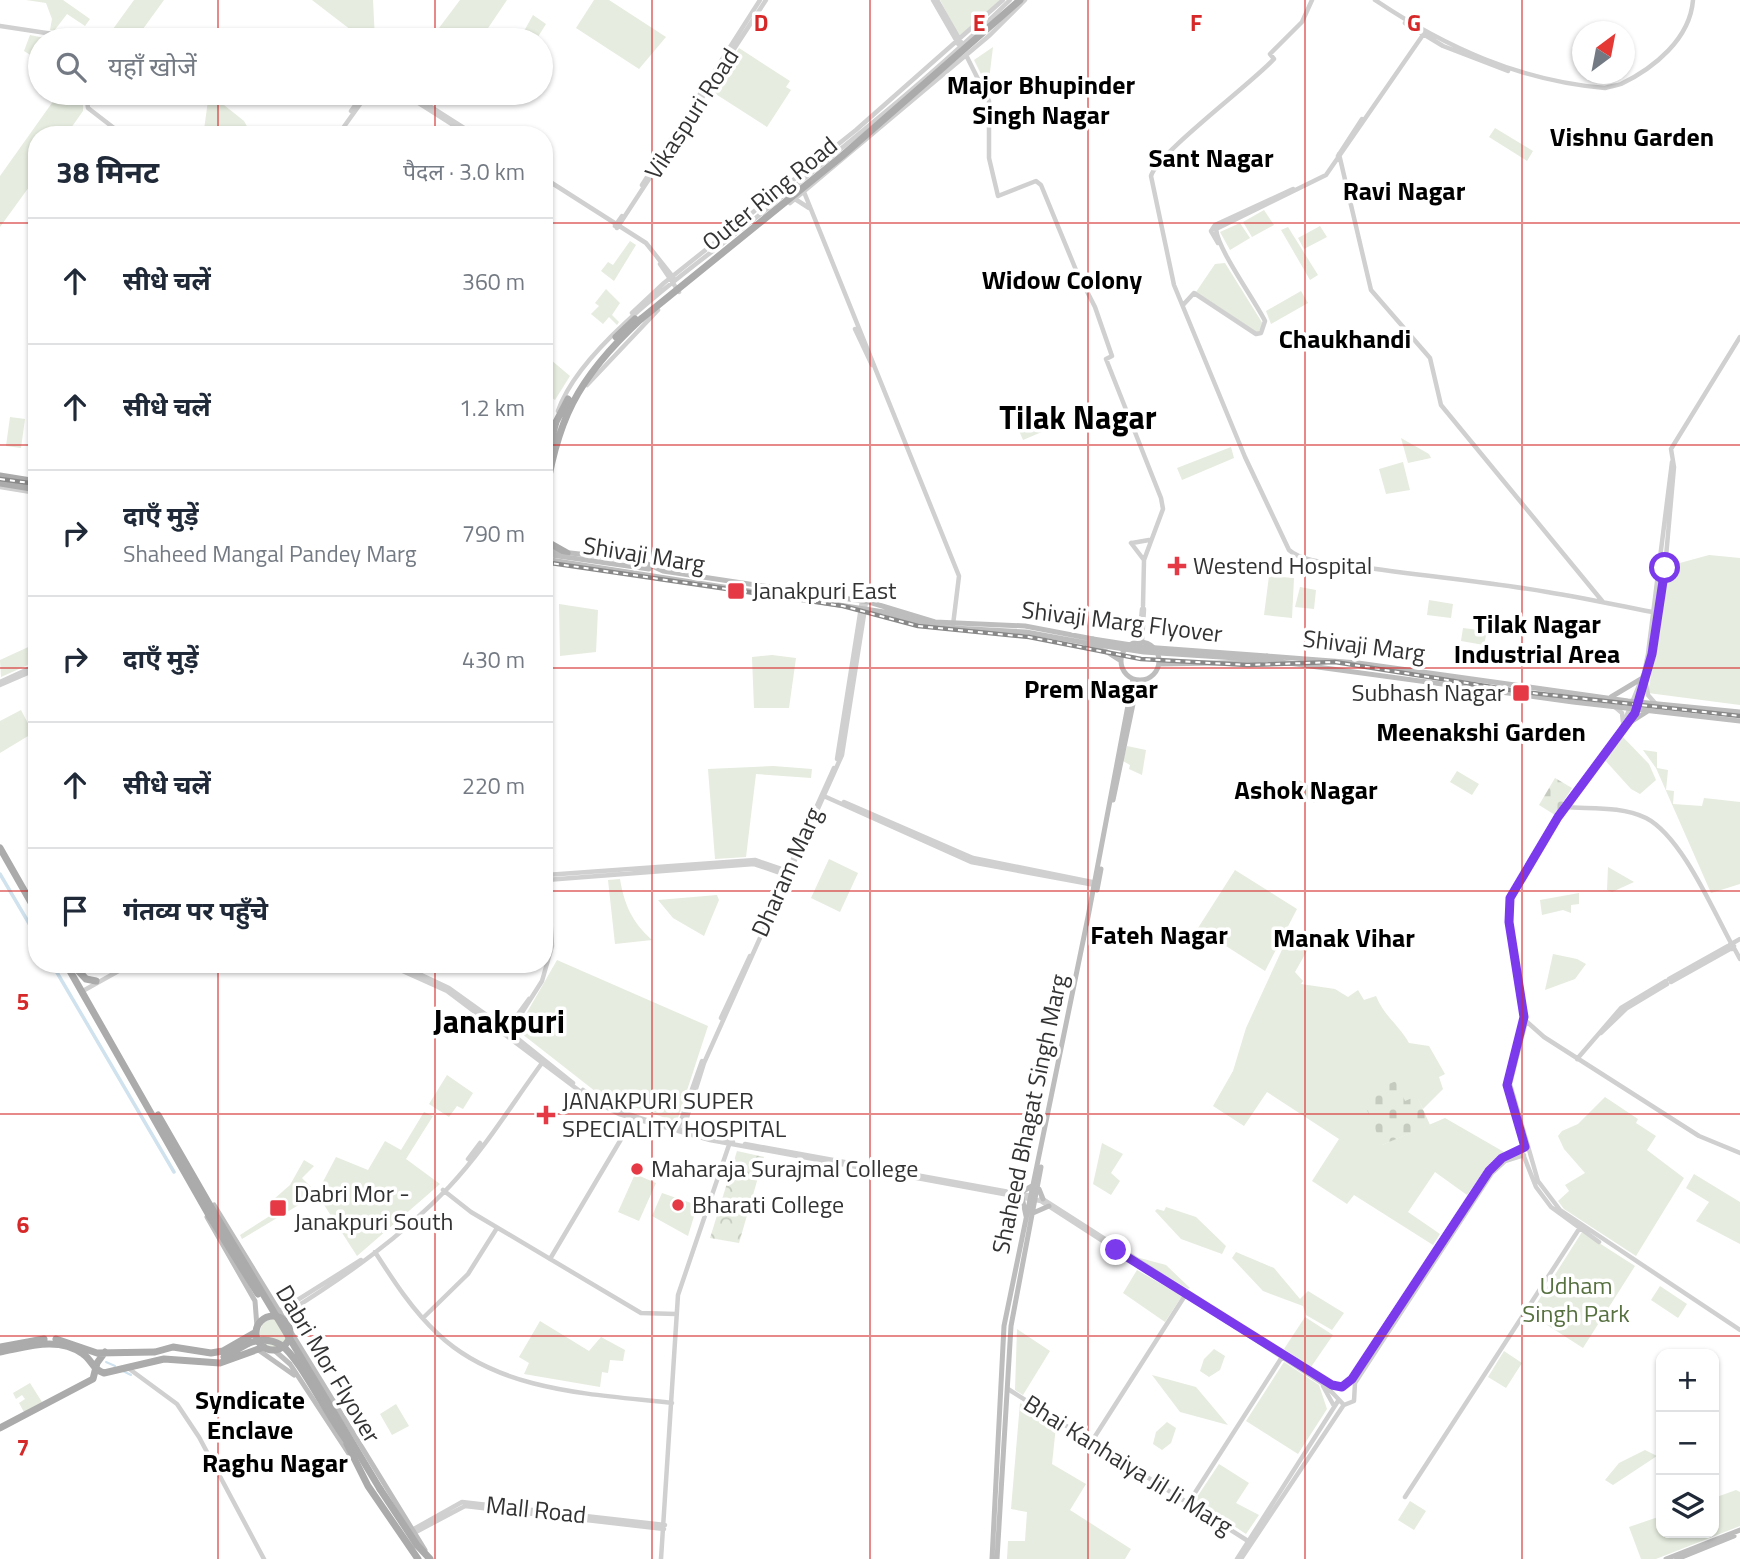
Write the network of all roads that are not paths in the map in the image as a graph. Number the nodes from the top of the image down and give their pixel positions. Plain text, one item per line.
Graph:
1 (760, 0) edge
2 (766, 0) edge
3 (935, 0) edge
4 (1003, 0) edge
5 (1312, 0) edge
6 (1370, 0) edge
7 (1375, 0) edge
8 (1693, 0) edge
9 (1019, 2) edge
10 (0, 26) edge
11 (28, 30) edge
12 (975, 33) junction
13 (1423, 33) junction
14 (982, 42) junction
15 (960, 43) junction
16 (967, 57) junction
17 (934, 68) junction
18 (941, 76) junction
19 (88, 105) edge
20 (357, 105) edge
21 (422, 105) edge
22 (429, 105) edge
23 (111, 126) edge
24 (342, 126) edge
25 (455, 126) edge
26 (461, 126) edge
27 (1340, 156) junction
28 (813, 170) junction
29 (805, 178) junction
30 (821, 178) junction
31 (553, 186) edge
32 (812, 186) junction
33 (802, 193) junction
34 (779, 199) junction
35 (794, 199) junction
36 (786, 206) junction
37 (809, 208) junction
38 (617, 226) junction
39 (673, 280) junction
40 (681, 291) junction
41 (654, 298) junction
42 (1183, 305) junction
43 (662, 306) junction
44 (637, 318) junction
45 (1740, 337) edge
46 (872, 365) junction
47 (553, 433) edge
48 (559, 434) junction
49 (553, 456) edge
50 (0, 476) edge
51 (28, 481) edge
52 (0, 485) edge
53 (28, 489) edge
54 (1149, 540) junction
55 (553, 547) edge
56 (553, 557) edge
57 (553, 557) edge
58 (567, 557) junction
59 (553, 558) edge
60 (1144, 561) junction
61 (663, 571) junction
62 (750, 588) junction
63 (1604, 603) junction
64 (863, 605) junction
65 (1655, 612) junction
66 (1007, 625) joint
67 (953, 627) junction
68 (1029, 633) junction
69 (1140, 642) junction
70 (1267, 658) junction
71 (1277, 658) junction
72 (1121, 661) junction
73 (1159, 664) junction
74 (28, 671) edge
75 (1643, 679) junction
76 (1135, 680) junction
77 (0, 683) edge
78 (1608, 698) junction
79 (1634, 701) junction
80 (1655, 703) junction
81 (1615, 707) junction
82 (1633, 709) junction
83 (1648, 711) junction
84 (1740, 712) edge
85 (1740, 721) edge
86 (1623, 725) junction
87 (824, 795) junction
88 (1565, 807) junction
89 (0, 840) edge
90 (0, 848) edge
91 (788, 873) junction
92 (553, 877) edge
93 (1096, 884) junction
94 (28, 889) edge
95 (28, 897) edge
96 (1734, 945) edge
97 (1740, 960) edge
98 (74, 973) edge
99 (80, 973) edge
100 (112, 973) edge
101 (114, 973) edge
102 (407, 973) edge
103 (417, 973) edge
104 (541, 973) edge
105 (542, 973) edge
106 (96, 983) junction
107 (82, 990) junction
108 (535, 992) junction
109 (90, 999) junction
110 (516, 1019) junction
111 (1525, 1019) junction
112 (496, 1022) junction
113 (507, 1032) junction
114 (520, 1040) junction
115 (543, 1060) junction
116 (1578, 1060) junction
117 (635, 1116) junction
118 (680, 1131) junction
119 (731, 1143) junction
120 (1526, 1152) junction
121 (1740, 1153) edge
122 (192, 1183) junction
123 (1036, 1185) junction
124 (201, 1189) junction
125 (444, 1190) junction
126 (1021, 1195) junction
127 (1034, 1198) junction
128 (1043, 1199) junction
129 (1049, 1206) junction
130 (1033, 1213) junction
131 (212, 1215) junction
132 (1026, 1219) junction
133 (497, 1228) junction
134 (1580, 1228) junction
135 (1026, 1235) junction
136 (375, 1251) junction
137 (550, 1259) junction
138 (1433, 1261) junction
139 (262, 1284) junction
140 (1187, 1293) junction
141 (250, 1294) junction
142 (279, 1311) junction
143 (677, 1314) junction
144 (424, 1317) junction
145 (285, 1320) junction
146 (257, 1329) junction
147 (1740, 1331) edge
148 (291, 1332) junction
149 (260, 1348) junction
150 (0, 1350) edge
151 (274, 1350) junction
152 (159, 1351) junction
153 (106, 1352) junction
154 (139, 1353) junction
155 (1283, 1355) junction
156 (142, 1363) junction
157 (313, 1367) junction
158 (127, 1368) junction
159 (95, 1369) junction
160 (112, 1372) junction
161 (297, 1377) junction
162 (1321, 1382) junction
163 (1342, 1386) junction
164 (1008, 1389) junction
165 (1353, 1390) junction
166 (1007, 1397) junction
167 (1021, 1397) junction
168 (1337, 1399) junction
169 (672, 1402) junction
170 (1344, 1405) junction
171 (1335, 1406) junction
172 (0, 1431) edge
173 (1092, 1441) junction
174 (354, 1463) junction
175 (373, 1471) junction
176 (363, 1478) junction
177 (1405, 1497) dead end
178 (1189, 1502) junction
179 (665, 1527) junction
180 (413, 1532) junction
181 (1740, 1532) edge
182 (1248, 1541) junction
183 (429, 1557) edge
184 (264, 1559) edge
185 (418, 1559) edge
186 (663, 1559) edge
187 (995, 1559) edge
188 (1239, 1559) edge
189 (1666, 1559) edge
190 (1677, 1559) edge

1 - 38 street, Vikaspuri Road
2 - 38 street, Vikaspuri Road
3 - 15 street
3 - 15 street
4 - 15 street
5 - 42 street
6 - 13 street
7 - 13 street
8 - 13 street
9 - 12 street, Outer Ring Road
9 - 14 street, Outer Ring Road
9 - 44 main road, Outer Ring Road, bridge
10 - 11 street
12 - 14 street
12 - 15 street, Outer Ring Road
13 - 27 street
14 - 16 street, Outer Ring Road
15 - 17 street, Outer Ring Road
15 - 39 street
16 - 18 street, Outer Ring Road
16 - 54 street
17 - 18 street
17 - 28 street, Outer Ring Road
18 - 30 street, Outer Ring Road
19 - 23 street
20 - 24 street
21 - 25 street
22 - 26 street
27 - 42 street
27 - 63 street
28 - 29 street, Outer Ring Road
28 - 30 street
29 - 32 street
29 - 34 street, Outer Ring Road
30 - 32 street, Outer Ring Road
31 - 38 street
32 - 33 street, Outer Ring Road
33 - 35 street, Outer Ring Road
33 - 37 street
33 - 46 street
34 - 36 street
34 - 39 street, Outer Ring Road
35 - 36 street, Outer Ring Road
35 - 37 street
36 - 40 street, Outer Ring Road
37 - 46 street
38 - 39 street
39 - 40 street
39 - 41 street, Outer Ring Road
39 - 44 street
40 - 43 street, Outer Ring Road
41 - 43 street
41 - 44 street, Outer Ring Road
42 - 63 street
43 - 48 street, Outer Ring Road
44 - 47 main road, Outer Ring Road
44 - 48 main road, Outer Ring Road
45 - 65 street
46 - 67 street
48 - 49 main road, Outer Ring Road
50 - 51 main road
52 - 53 main road
54 - 60 street
54 - 60 street
55 - 58 main road
56 - 58 main road, Shivaji Marg
57 - 58 street
58 - 61 main road, Shivaji Marg
58 - 62 main road, Shivaji Marg
59 - 61 main road, bridge
60 - 69 street
61 - 62 main road, Shivaji Marg
62 - 64 main road, Shivaji Marg
63 - 65 street
64 - 67 main road, Shivaji Marg
64 - 87 street, Dharam Marg
65 - 75 street
66 - 67 main road, Shivaji Marg
66 - 70 main road, Shivaji Marg Flyover, bridge
67 - 68 main road, Shivaji Marg
68 - 70 main road, Shivaji Marg Flyover, bridge
68 - 72 main road
69 - 72 main road
69 - 73 main road
70 - 71 main road, Shivaji Marg Flyover
71 - 73 main road
71 - 78 main road, Shivaji Marg
71 - 81 main road, Shivaji Marg
72 - 76 main road
73 - 76 main road
74 - 77 street
75 - 78 main road
75 - 79 street
75 - 80 street
76 - 93 main road, Shaheed Bhagat Singh Marg
78 - 79 main road, Shivaji Marg
79 - 80 main road, Shivaji Marg
79 - 82 street
80 - 84 main road, Shivaji Marg
81 - 82 main road, Shivaji Marg
81 - 86 street
82 - 83 main road, Shivaji Marg
82 - 86 street
83 - 85 main road, Shivaji Marg
83 - 86 main road
86 - 88 street
87 - 91 street, Dharam Marg
87 - 93 street
88 - 96 street
88 - 111 street
89 - 94 main road
90 - 95 main road
91 - 92 street
91 - 118 street, Dharam Marg
93 - 123 main road, Shaheed Bhagat Singh Marg
96 - 97 street
96 - 116 street
98 - 107 main road
99 - 106 main road
100 - 106 street
101 - 106 street
102 - 113 street
103 - 112 street
104 - 108 street
105 - 108 street
106 - 107 street
106 - 109 street
107 - 109 main road, Dabri Mor Flyover
107 - 122 main road, Dabri Mor Flyover
108 - 110 street
109 - 124 main road, Dabri Mor Flyover
110 - 112 street
110 - 113 street
110 - 114 street
111 - 116 street
111 - 120 street
112 - 113 street
113 - 114 street
113 - 115 street
114 - 115 street
115 - 117 street
115 - 125 street
116 - 121 street
117 - 118 street
117 - 137 street
118 - 119 street
119 - 126 street
119 - 143 street
120 - 134 street
120 - 138 street
122 - 131 main road, Dabri Mor Flyover
122 - 141 main road
123 - 126 main road
123 - 127 main road, Shaheed Bhagat Singh Marg
123 - 128 main road
124 - 131 main road, Dabri Mor Flyover
124 - 139 main road
125 - 133 street
125 - 136 street
126 - 127 street
126 - 132 main road
127 - 128 street
127 - 129 street
127 - 130 main road, Shaheed Bhagat Singh Marg
127 - 132 main road, Shaheed Bhagat Singh Marg
128 - 140 street
129 - 130 main road
129 - 140 street
130 - 135 main road, Shaheed Bhagat Singh Marg
131 - 174 main road, Dabri Mor Flyover, bridge
131 - 175 main road, Dabri Mor Flyover, bridge
132 - 135 main road, Shaheed Bhagat Singh Marg
133 - 137 street
133 - 144 street
134 - 147 street
134 - 177 street
135 - 164 main road, Shaheed Bhagat Singh Marg
135 - 187 main road, Shaheed Bhagat Singh Marg
136 - 142 street
136 - 144 street
136 - 145 street
137 - 143 street
138 - 163 street
138 - 165 street
139 - 141 main road
139 - 142 main road
140 - 155 street
140 - 173 street
141 - 146 main road
142 - 145 main road
143 - 169 street
144 - 169 street
145 - 146 main road
145 - 148 main road
146 - 149 main road
146 - 152 main road
148 - 151 main road
148 - 157 main road
149 - 151 main road
149 - 156 main road
149 - 161 main road
150 - 153 main road
150 - 159 main road
151 - 161 main road
152 - 154 main road
152 - 175 main road, bridge
153 - 154 main road
153 - 159 main road
154 - 156 main road
155 - 162 street
155 - 163 street
155 - 178 street
156 - 158 main road
157 - 161 main road
157 - 175 main road
158 - 160 main road
158 - 184 street
159 - 160 main road
159 - 172 main road
160 - 172 main road
161 - 174 main road
162 - 168 street
162 - 171 street
163 - 165 street
163 - 168 street
164 - 166 main road, Shaheed Bhagat Singh Marg
164 - 167 street, Bhai Kanhaiya Jil Ji Marg
165 - 170 street
166 - 167 street
166 - 187 main road, Shaheed Bhagat Singh Marg
167 - 173 street, Bhai Kanhaiya Jil Ji Marg
168 - 170 street
168 - 171 street
169 - 179 street
170 - 188 street
171 - 182 street
173 - 178 street, Bhai Kanhaiya Jil Ji Marg
174 - 176 main road, Dabri Mor Flyover
175 - 176 main road
175 - 180 main road
175 - 183 main road, Dabri Mor Flyover, bridge
176 - 185 main road, Dabri Mor Flyover
178 - 182 street, Bhai Kanhaiya Jil Ji Marg
179 - 180 street, Mall Road
179 - 186 street
180 - 183 main road
181 - 189 main road
181 - 190 main road
182 - 188 street

